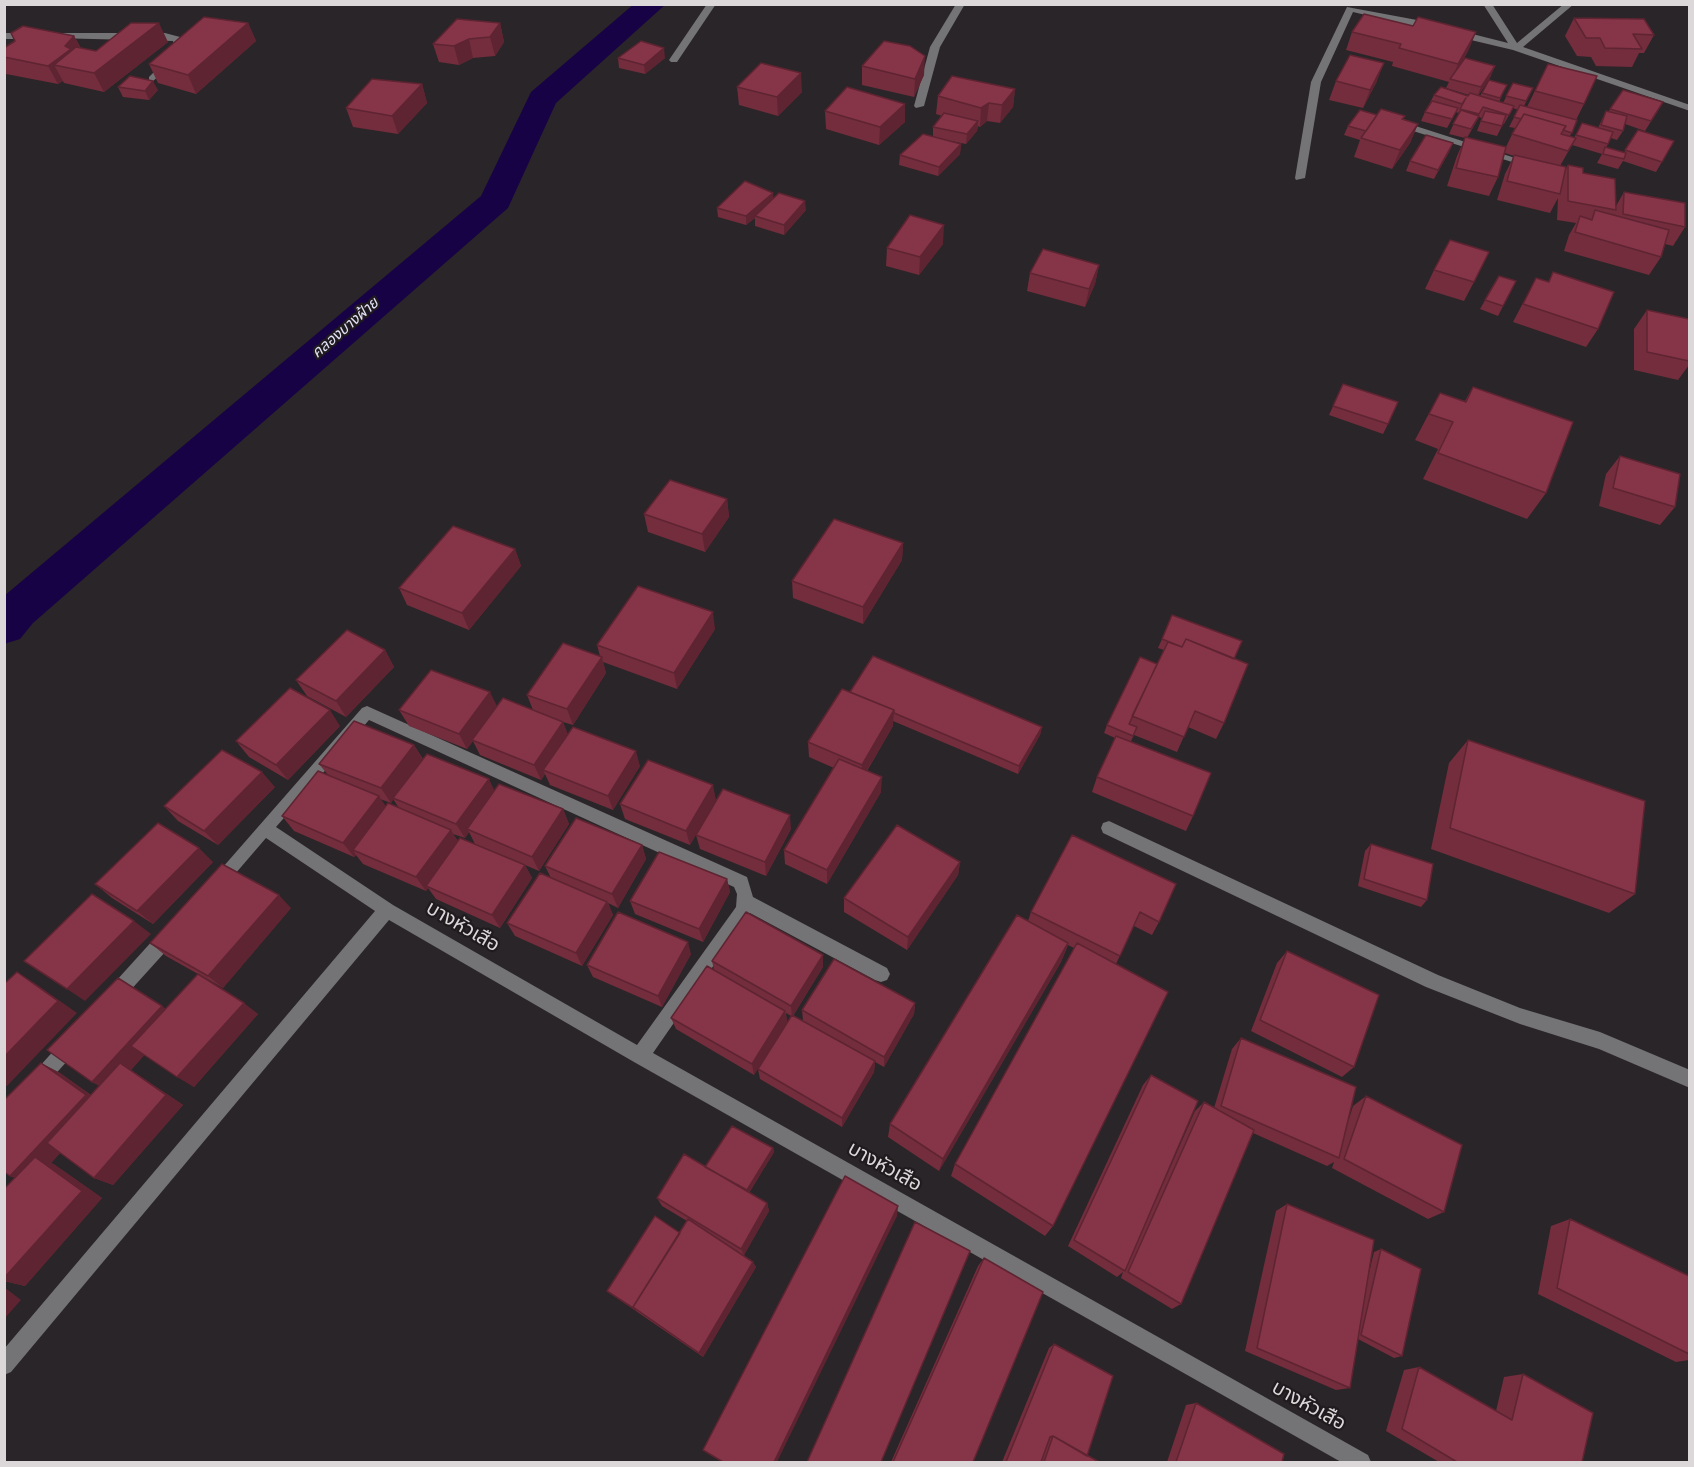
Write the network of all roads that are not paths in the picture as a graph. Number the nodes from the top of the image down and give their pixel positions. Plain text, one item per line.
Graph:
1 (712, 4) edge
2 (961, 4) edge
3 (1487, 4) edge
4 (1570, 4) edge
5 (4, 36) edge
6 (1516, 48) junction
7 (674, 60) dead end
8 (152, 79) edge
9 (919, 106) dead end
10 (1689, 108) edge
11 (1392, 121) edge
12 (1540, 167) edge
13 (1300, 178) dead end
14 (1110, 828) dead end
15 (265, 829) junction
16 (202, 899) edge
17 (744, 901) junction
18 (387, 910) junction
19 (178, 925) edge
20 (880, 974) dead end
21 (99, 1013) edge
22 (83, 1030) edge
23 (640, 1056) junction
24 (1689, 1078) edge
25 (28, 1091) edge
26 (4, 1365) edge
27 (1360, 1462) edge

1 - 7 street
2 - 9 street
3 - 6 street
4 - 6 street
5 - 8 street
6 - 10 street
6 - 13 street
11 - 12 street
14 - 24 street
15 - 16 street
15 - 17 street
15 - 18 street, บางหัวเสือ
17 - 20 street
17 - 23 street
18 - 23 street, บางหัวเสือ
18 - 26 street
19 - 21 street
22 - 25 street
23 - 27 street, บางหัวเสือ

